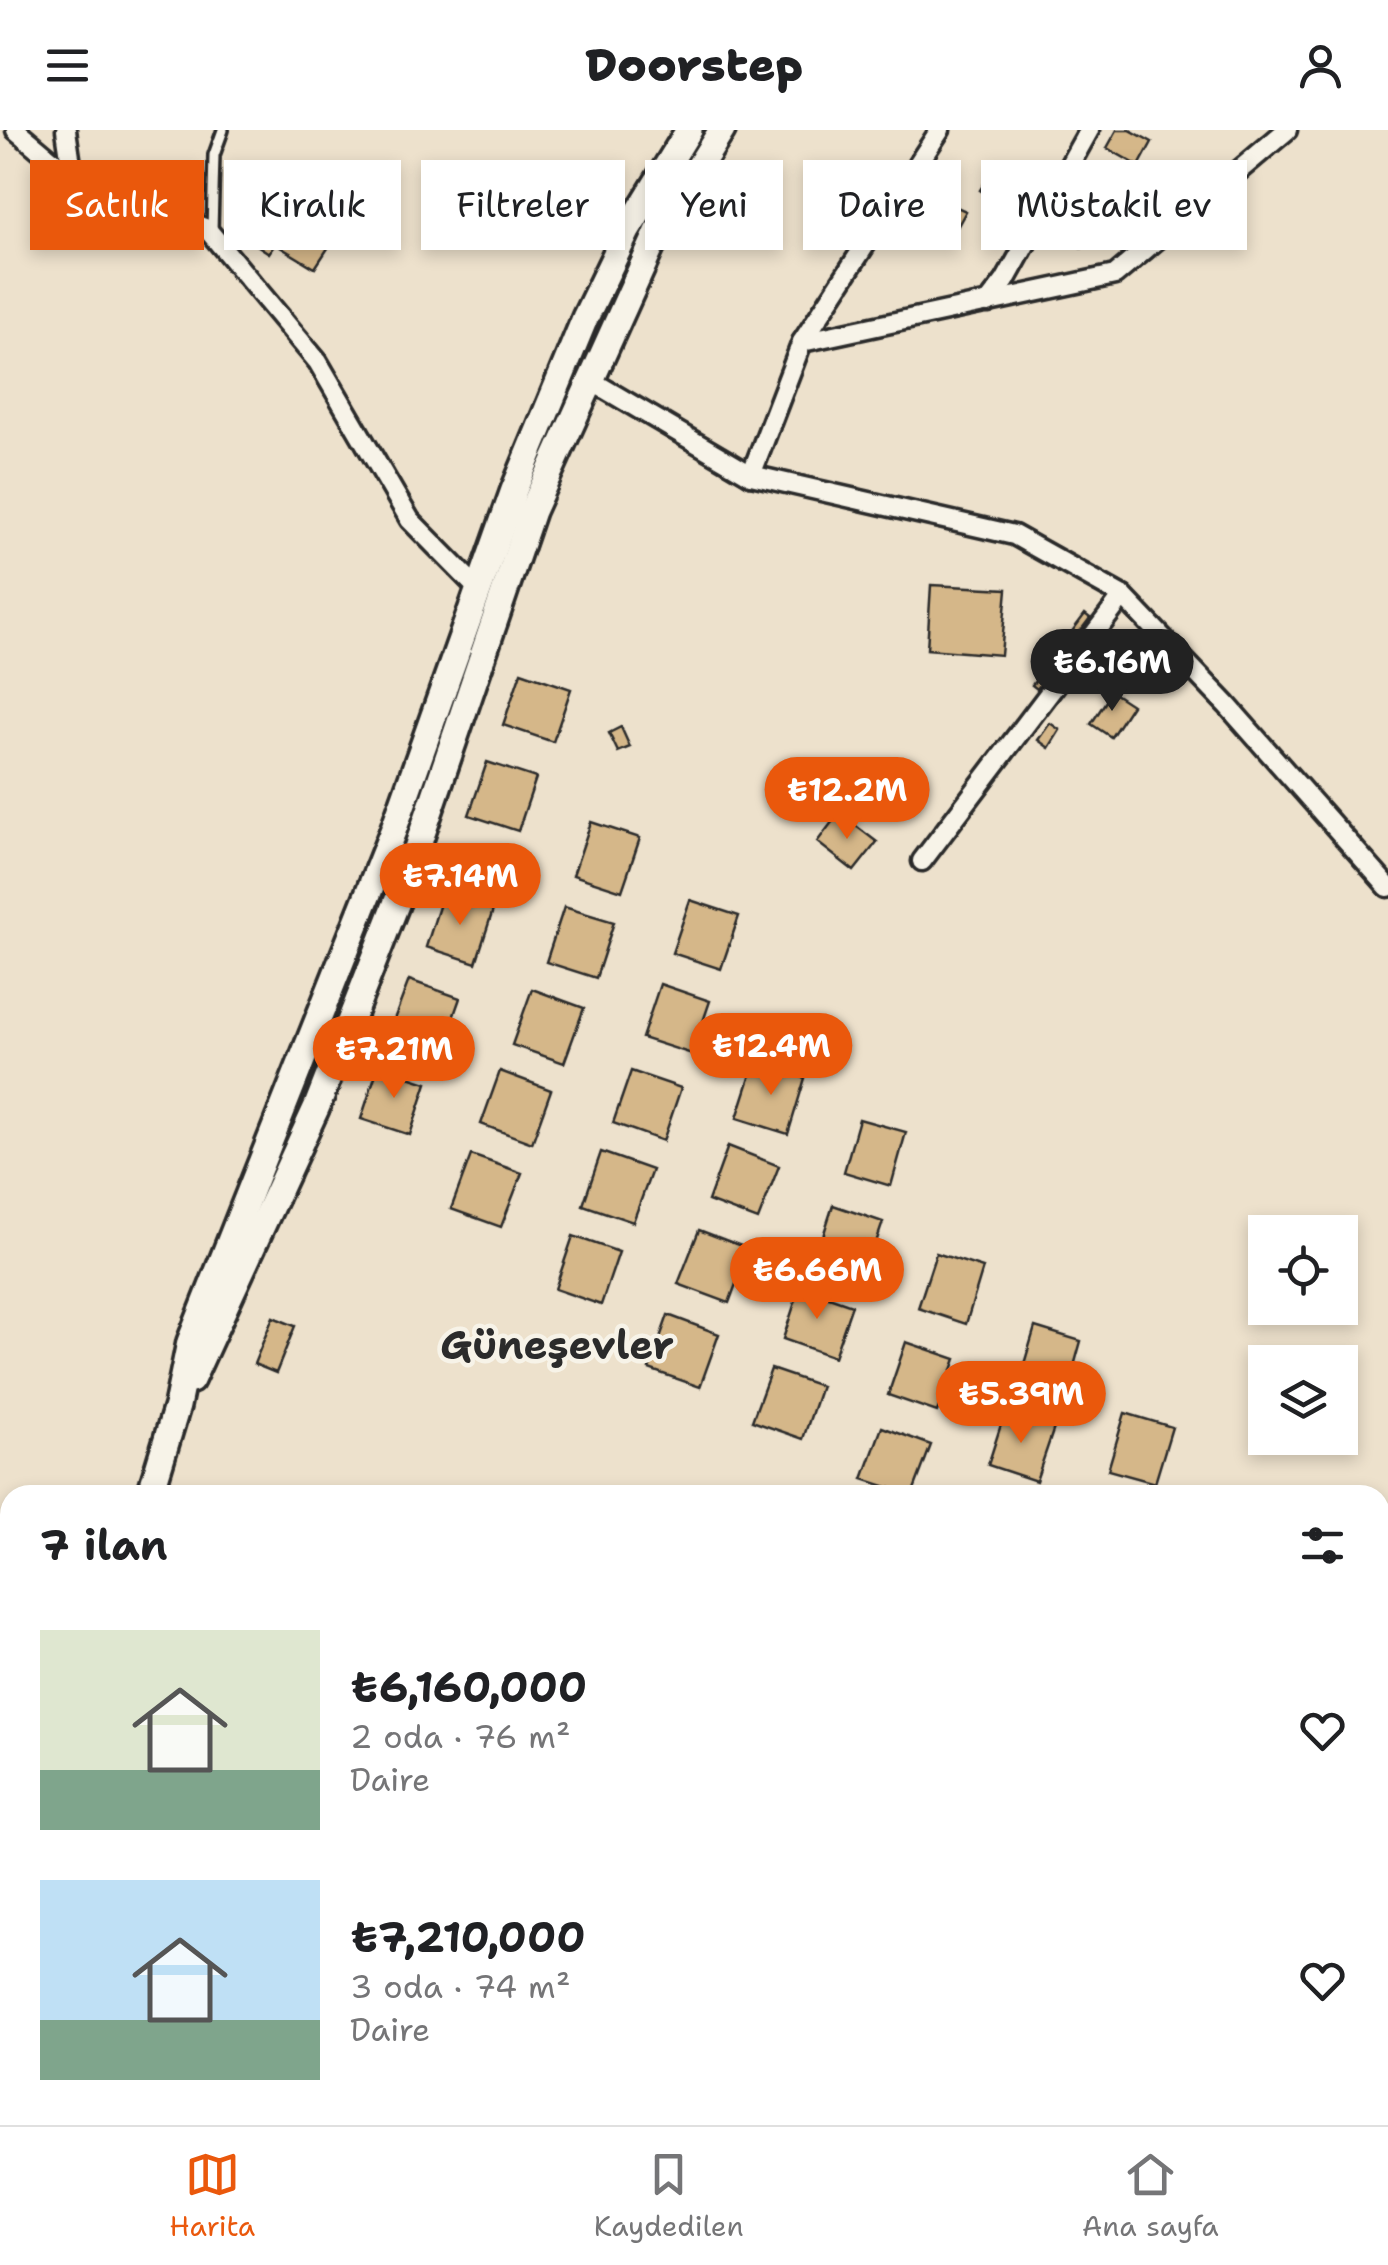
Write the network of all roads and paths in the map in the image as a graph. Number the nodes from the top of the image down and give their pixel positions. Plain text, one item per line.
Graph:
1 (16, 130) edge
2 (66, 130) edge
3 (223, 130) edge
4 (689, 130) edge
5 (722, 130) edge
6 (940, 130) edge
7 (1088, 130) edge
8 (1287, 130) edge
9 (52, 160) edge
10 (71, 160) edge
11 (204, 232) edge
12 (212, 235) junction
13 (988, 302) junction
14 (802, 342) junction
15 (588, 379) junction
16 (751, 474) junction
17 (478, 589) junction
18 (1123, 596) junction
19 (922, 861) dead end
20 (1388, 886) edge
21 (177, 1406) junction
22 (153, 1485) edge

1 - 9 street
2 - 10 street
3 - 12 lane
4 - 17 main road
5 - 15 main road
6 - 14 street
7 - 13 street
8 - 13 street
11 - 12 street
12 - 17 street
13 - 14 street
14 - 16 street
15 - 16 street
15 - 21 main road
16 - 18 street
17 - 21 main road
18 - 19 street
18 - 20 street
21 - 22 main road

